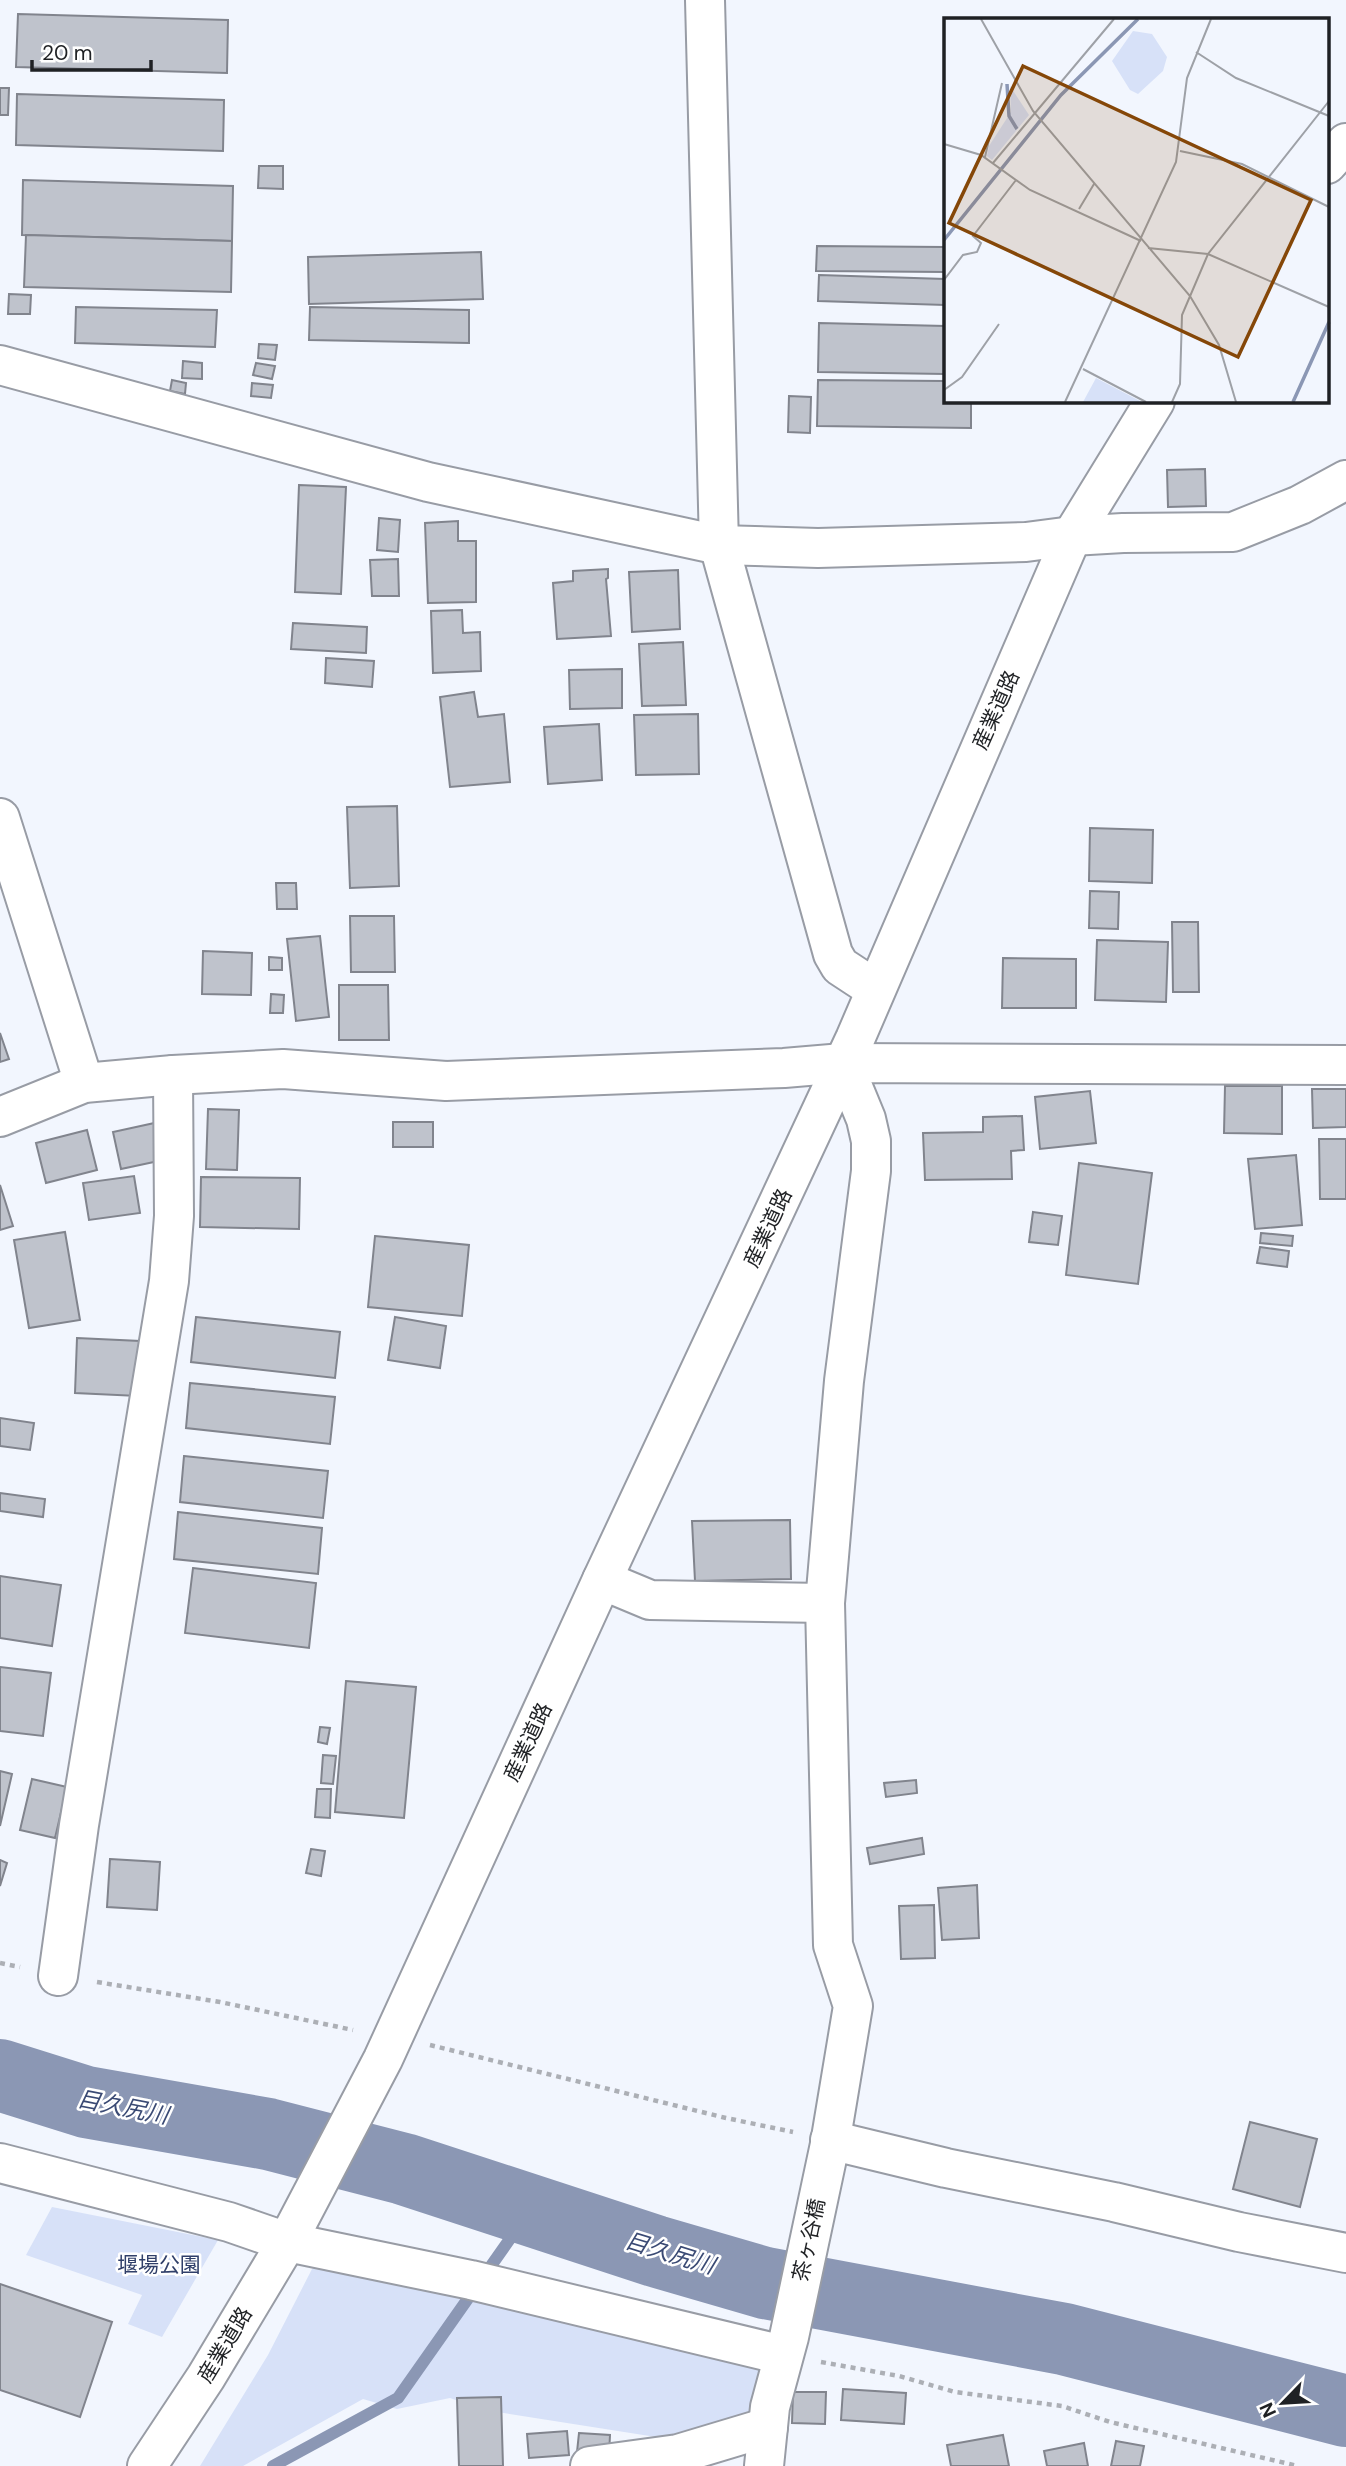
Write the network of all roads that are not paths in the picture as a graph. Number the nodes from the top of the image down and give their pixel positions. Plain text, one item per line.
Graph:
1 (705, 0) edge
2 (1346, 143) edge
3 (1328, 163) edge
4 (0, 365) edge
5 (1154, 402) edge
6 (1346, 480) edge
7 (1072, 536) junction
8 (719, 545) junction
9 (0, 818) edge
10 (875, 989) junction
11 (843, 1063) junction
12 (1346, 1065) edge
13 (173, 1075) junction
14 (83, 1083) junction
15 (0, 1116) edge
16 (602, 1580) junction
17 (825, 1603) junction
18 (58, 1976) road end
19 (830, 2142) junction
20 (0, 2163) edge
21 (292, 2231) junction
22 (1346, 2253) edge
23 (786, 2346) junction
24 (768, 2427) junction
25 (146, 2466) edge
26 (590, 2466) edge
27 (764, 2466) edge

1 - 8 street
2 - 3 street
4 - 8 street
5 - 7 street, 産業道路
6 - 7 street
7 - 8 street
7 - 10 street, 産業道路
8 - 10 street
9 - 14 street
10 - 11 street, 産業道路
11 - 12 street
11 - 13 street
11 - 16 street, 産業道路
11 - 17 street, 茶ヶ谷橋
13 - 14 street
13 - 18 street
14 - 15 street
16 - 17 street
16 - 21 street, 産業道路
17 - 19 street, 茶ヶ谷橋
19 - 22 street
19 - 23 street, 茶ヶ谷橋
20 - 21 street
21 - 23 street
21 - 25 street, 産業道路
23 - 24 street, 茶ヶ谷橋
24 - 26 street
24 - 27 street, 茶ヶ谷橋

